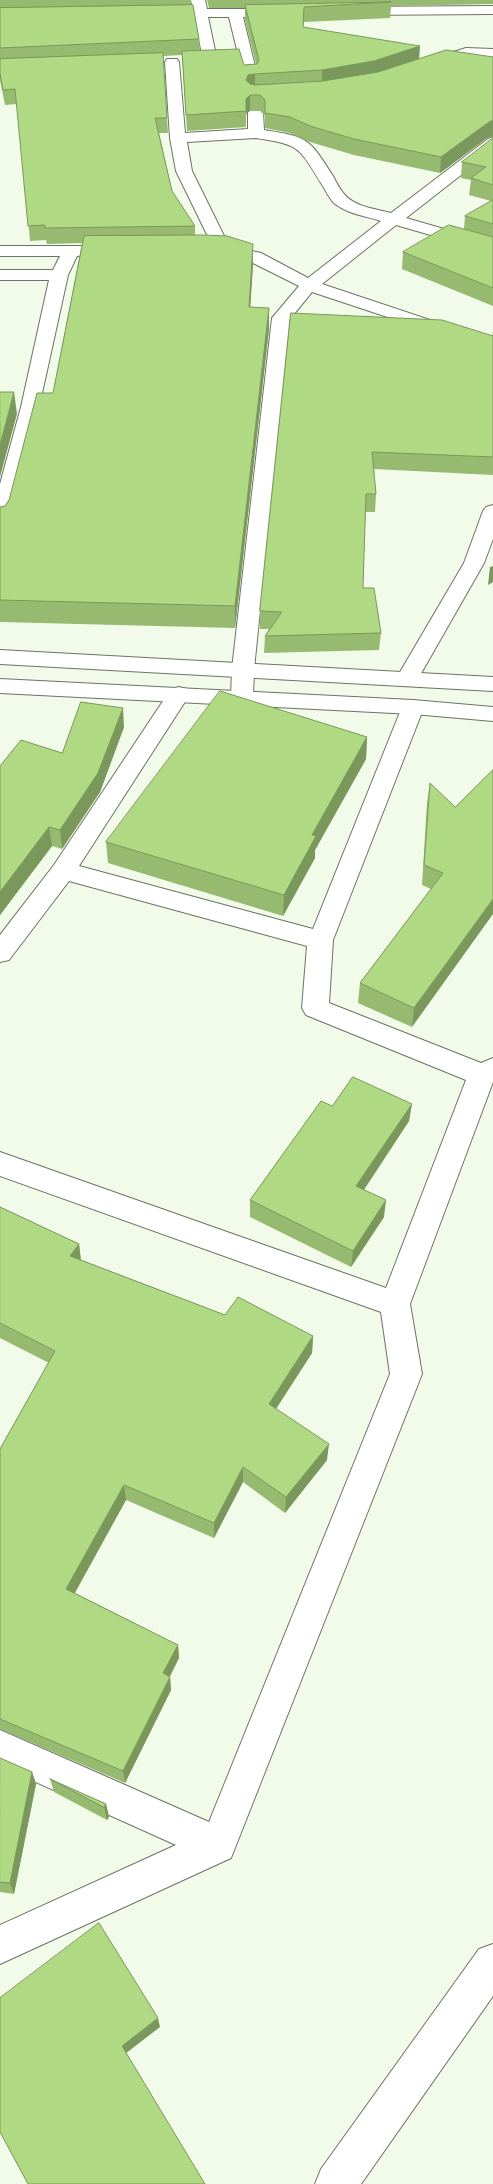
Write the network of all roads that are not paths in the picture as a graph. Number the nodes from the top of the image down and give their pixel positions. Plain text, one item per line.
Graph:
1 (200, 6) edge
2 (493, 10) edge
3 (344, 11) edge
4 (235, 12) junction
5 (295, 12) edge
6 (144, 14) edge
7 (493, 53) edge
8 (246, 58) junction
9 (210, 60) junction
10 (413, 70) edge
11 (274, 94) edge
12 (255, 95) junction
13 (256, 133) junction
14 (178, 138) junction
15 (493, 142) edge
16 (394, 220) junction
17 (493, 248) edge
18 (203, 249) edge
19 (222, 249) junction
20 (72, 251) junction
21 (100, 251) edge
22 (0, 252) edge
23 (0, 275) edge
24 (59, 275) junction
25 (309, 285) junction
26 (493, 347) edge
27 (10, 406) edge
28 (30, 407) junction
29 (493, 511) edge
30 (0, 518) edge
31 (0, 657) edge
32 (243, 669) junction
33 (407, 679) junction
34 (493, 684) edge
35 (0, 686) edge
36 (179, 694) junction
37 (242, 698) junction
38 (413, 708) junction
39 (493, 714) edge
40 (63, 871) junction
41 (9, 924) edge
42 (320, 940) junction
43 (0, 953) edge
44 (488, 1072) edge
45 (0, 1164) edge
46 (395, 1304) junction
47 (0, 1748) edge
48 (218, 1846) junction
49 (0, 1945) edge
50 (493, 1963) edge
51 (336, 2184) edge

1 - 4 street
1 - 6 street
1 - 9 street
2 - 3 street
4 - 5 street
4 - 8 street
7 - 10 street
8 - 9 street
8 - 12 street
9 - 14 street
11 - 12 street
12 - 13 street
13 - 14 street
13 - 16 street
14 - 19 street
15 - 16 street
16 - 17 street
16 - 25 street
18 - 19 street
19 - 25 street
20 - 21 street
20 - 22 street
20 - 24 street
23 - 24 street
24 - 28 street
25 - 26 street
25 - 32 street
27 - 28 street
28 - 30 street
29 - 33 street
31 - 32 street
32 - 33 street
32 - 37 street
33 - 34 street
35 - 36 street
36 - 37 street
36 - 40 street
37 - 38 street
38 - 39 street
38 - 42 street
40 - 41 street
40 - 42 street
41 - 43 street
42 - 44 street
44 - 46 street
45 - 46 street
46 - 48 street
47 - 48 street
48 - 49 street
50 - 51 street

